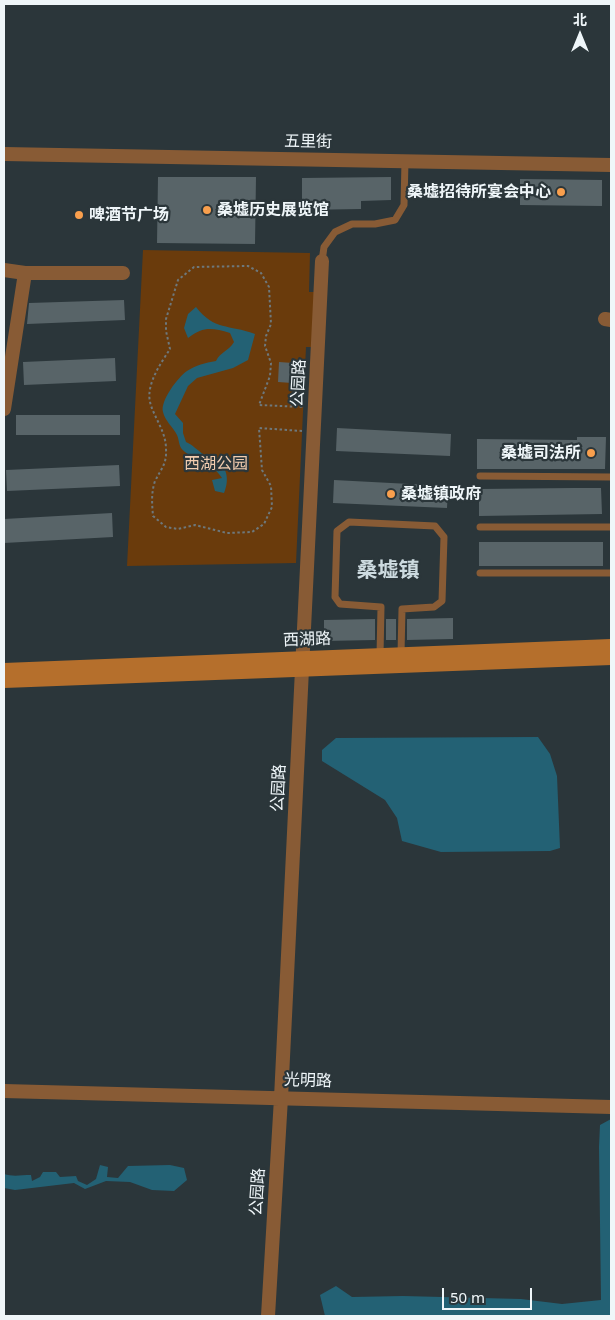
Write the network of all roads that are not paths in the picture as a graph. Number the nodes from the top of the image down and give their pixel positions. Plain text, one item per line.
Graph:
1 (4, 154) edge
2 (404, 161) junction
3 (611, 165) edge
4 (322, 261) joint
5 (4, 270) edge
6 (26, 273) junction
7 (123, 273) dead end
8 (4, 409) edge
9 (480, 476) dead end
10 (611, 477) edge
11 (480, 527) dead end
12 (611, 527) edge
13 (611, 573) edge
14 (480, 574) dead end
15 (611, 646) edge
16 (401, 654) junction
17 (380, 655) junction
18 (611, 658) edge
19 (302, 664) junction
20 (4, 670) edge
21 (4, 681) edge
22 (4, 1091) edge
23 (281, 1098) junction
24 (611, 1107) edge
25 (268, 1316) edge

1 - 2 street, 五里街
2 - 3 street, 五里街
2 - 4 lane
4 - 19 street, 公园路
5 - 6 street
6 - 7 street
6 - 8 street
9 - 10 lane
11 - 12 lane
13 - 14 lane
15 - 16 main road, 西湖路
16 - 17 main road, 西湖路
16 - 17 lane
17 - 19 main road, 西湖路
18 - 19 main road, 西湖路
19 - 20 main road, 西湖路
19 - 21 main road, 西湖路
19 - 23 street, 公园路
22 - 23 street, 光明路
23 - 24 street, 光明路
23 - 25 street, 公园路

